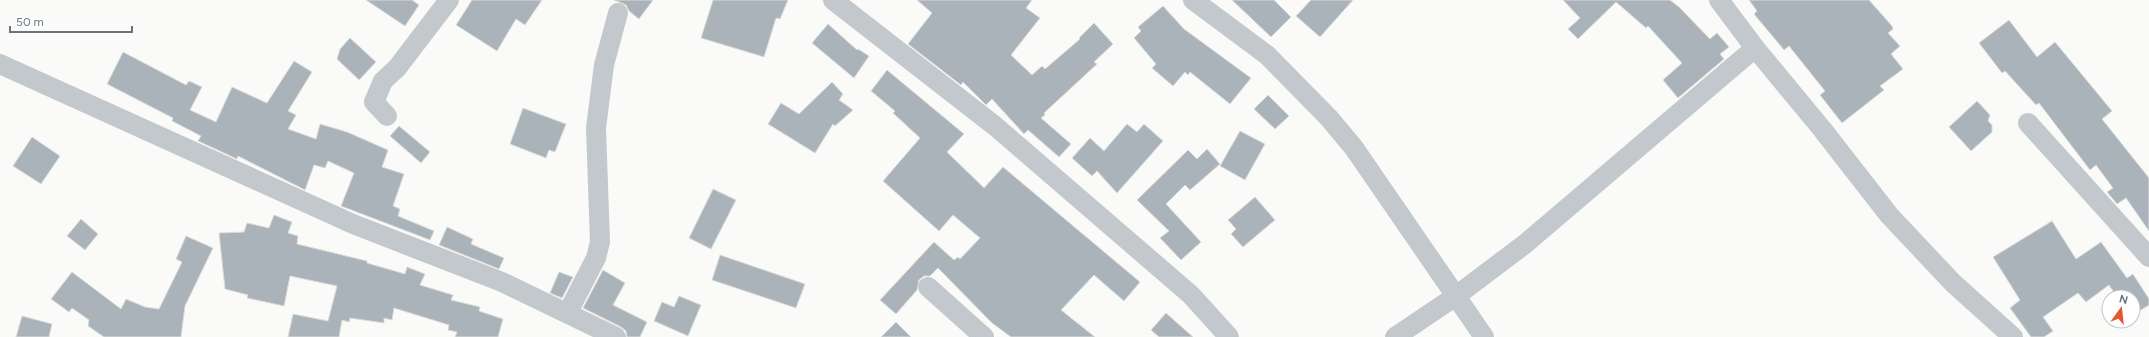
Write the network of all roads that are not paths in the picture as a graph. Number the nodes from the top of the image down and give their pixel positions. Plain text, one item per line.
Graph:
1 (448, 0) edge
2 (833, 0) edge
3 (1193, 0) edge
4 (1719, 0) edge
5 (618, 13) dead end
6 (1755, 48) junction
7 (0, 64) edge
8 (387, 116) dead end
9 (2028, 123) dead end
10 (2149, 257) edge
11 (928, 287) dead end
12 (1456, 296) junction
13 (568, 312) junction
14 (616, 337) edge
15 (984, 337) edge
16 (1229, 337) edge
17 (1395, 337) edge
18 (1484, 337) edge
19 (2013, 337) edge

1 - 8 street
2 - 16 street
3 - 12 street
4 - 6 street
5 - 13 street
6 - 12 street
6 - 19 street
7 - 13 street
9 - 10 street
11 - 15 street
12 - 17 street
12 - 18 street
13 - 14 street

